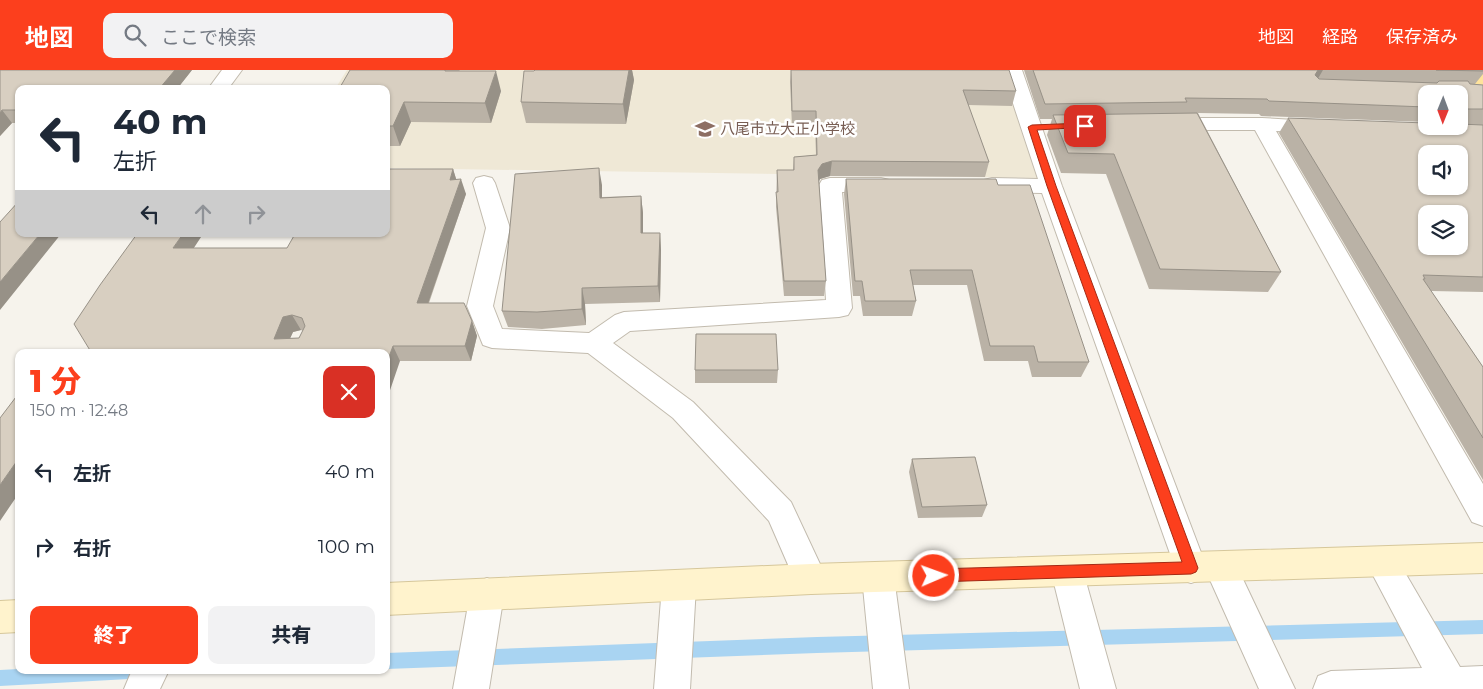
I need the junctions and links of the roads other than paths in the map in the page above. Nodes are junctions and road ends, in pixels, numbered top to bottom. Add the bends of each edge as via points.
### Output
1 (232, 70) edge
2 (1012, 70) edge
3 (1460, 70) edge
4 (1483, 82) edge
5 (221, 85) edge
6 (1148, 124) edge
7 (1262, 124) junction
8 (1339, 127) edge
9 (484, 183) dead end
10 (898, 185) edge
11 (974, 185) edge
12 (1051, 186) junction
13 (594, 343) junction
14 (1483, 512) edge
15 (1483, 558) edge
16 (1382, 562) junction
17 (1205, 567) junction
18 (1067, 571) junction
19 (878, 577) junction
20 (811, 579) junction
21 (678, 586) junction
22 (487, 594) junction
23 (390, 599) edge
24 (15, 616) edge
25 (0, 617) edge
26 (149, 674) edge
27 (1467, 685) edge
28 (1392, 688) edge
29 (142, 689) edge
30 (471, 689) edge
31 (672, 689) edge
32 (891, 689) edge
33 (1098, 689) edge
34 (1277, 689) edge
35 (1331, 689) edge

1 - 5 street
2 - 12 street via 1042,127
3 - 4 main road
6 - 7 street
7 - 8 street
7 - 14 street
9 - 13 street via 498,228 480,306 492,338
10 - 13 street via 830,184 839,308 624,322
11 - 12 street
12 - 17 street
13 - 20 street via 683,410 780,512
15 - 16 street
16 - 17 street
16 - 27 street via 1407,607
17 - 18 street
17 - 34 street via 1240,611
18 - 19 street
18 - 33 street
19 - 20 street
19 - 32 street
20 - 21 street
21 - 22 street
21 - 31 street
22 - 23 street
22 - 30 street
24 - 25 street
26 - 29 street
27 - 28 street
28 - 35 street

